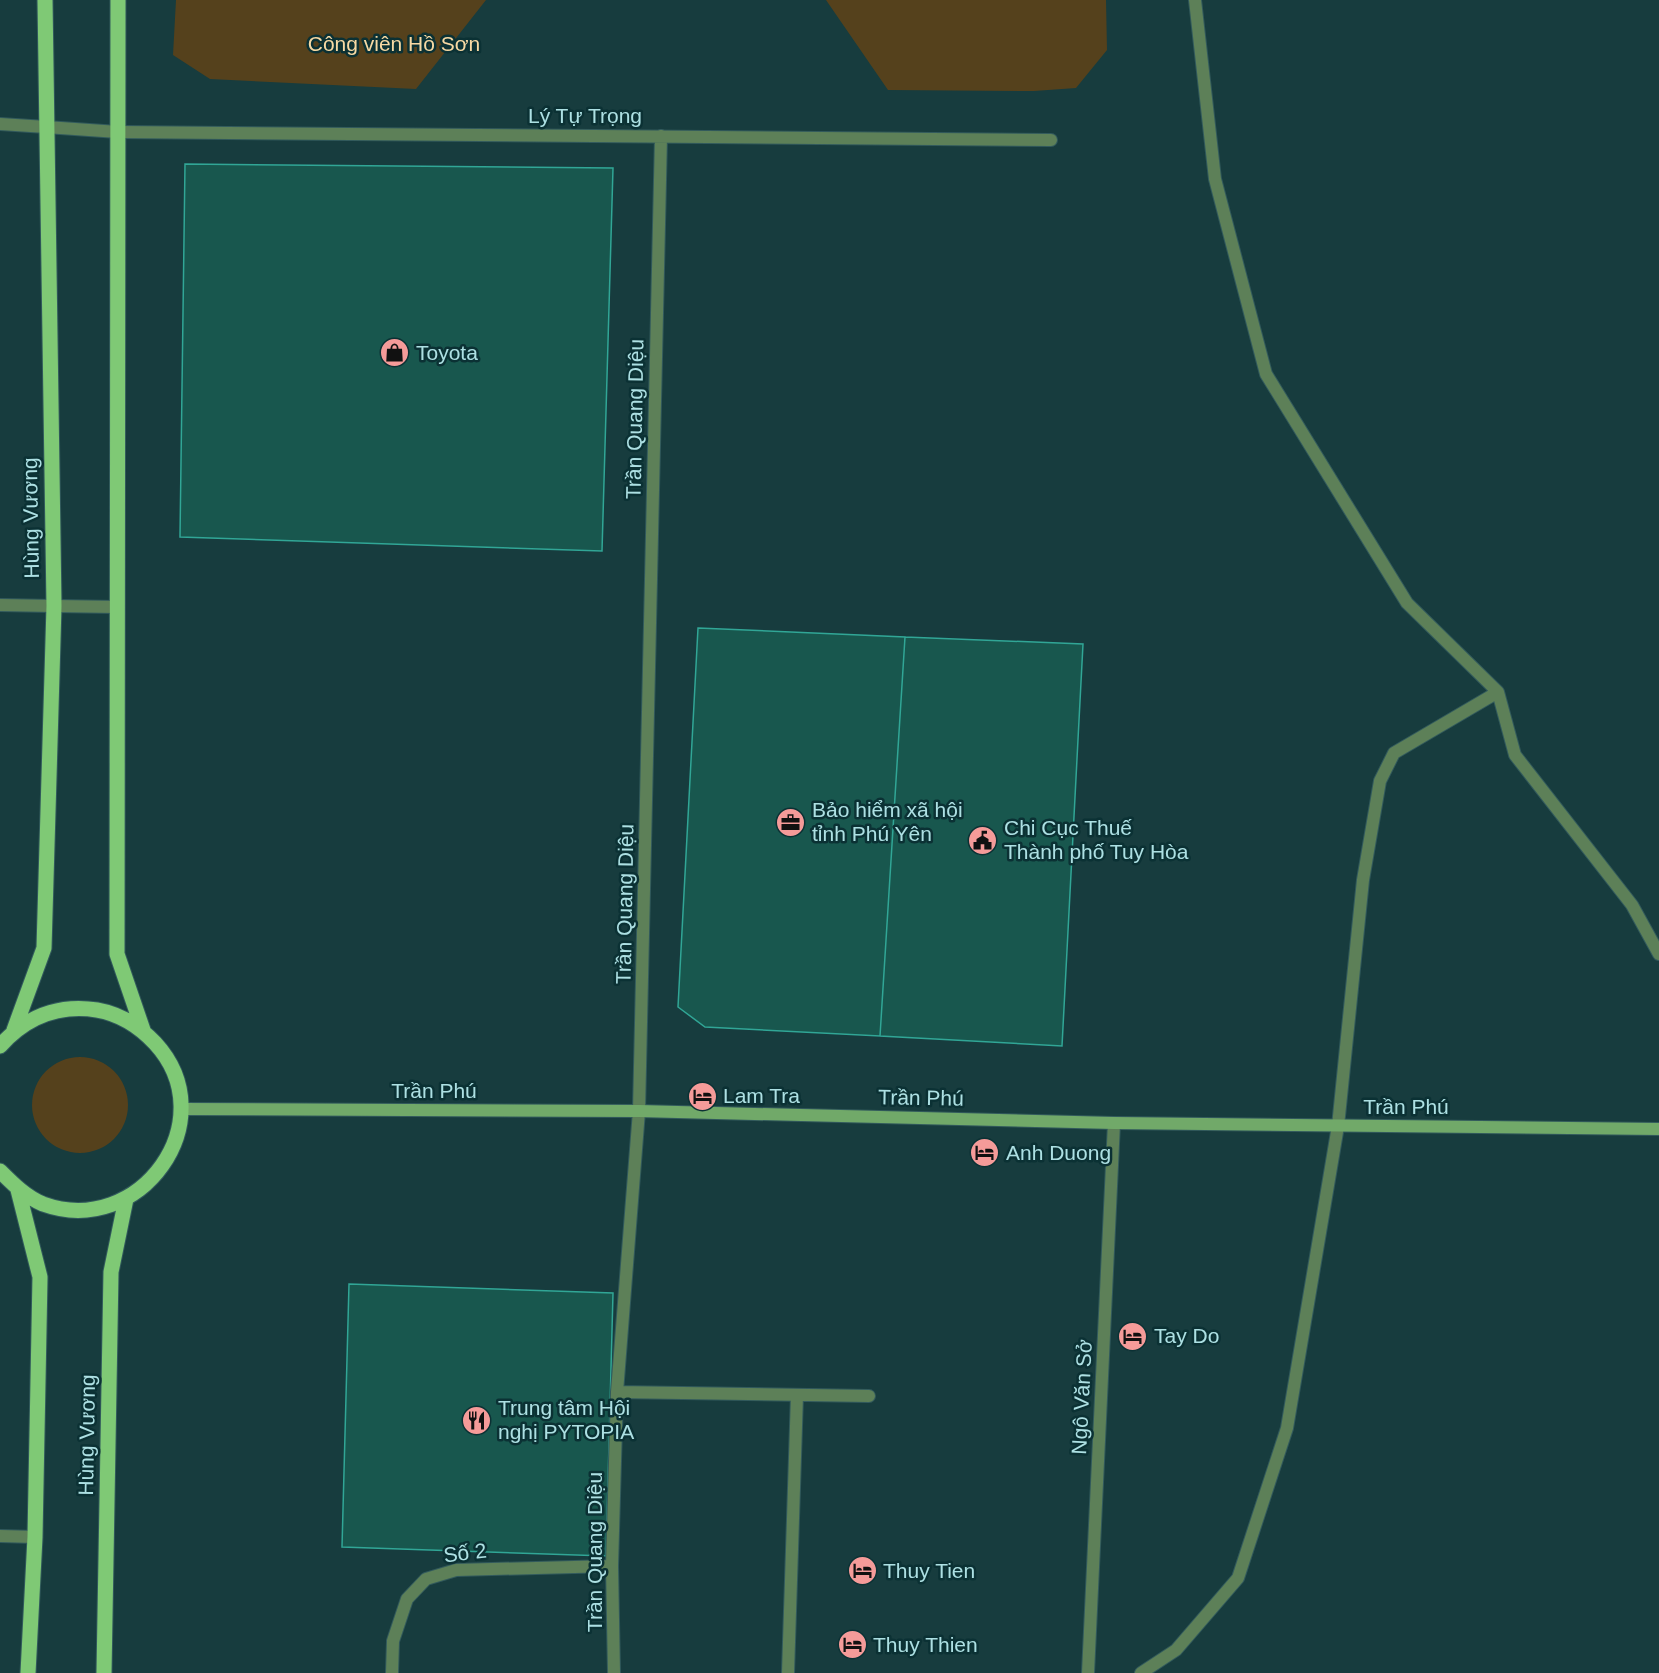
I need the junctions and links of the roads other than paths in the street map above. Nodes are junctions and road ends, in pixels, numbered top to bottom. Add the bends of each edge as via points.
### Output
1 (45, 0) edge
2 (118, 0) edge
3 (1194, 0) edge
4 (0, 124) edge
5 (46, 127) junction
6 (118, 132) junction
7 (661, 136) junction
8 (1051, 140) dead end
9 (0, 605) edge
10 (54, 606) junction
11 (118, 608) junction
12 (1498, 692) junction
13 (1659, 954) edge
14 (14, 1030) junction
15 (143, 1030) junction
16 (0, 1046) edge
17 (181, 1109) junction
18 (639, 1111) junction
19 (1114, 1123) junction
20 (1338, 1126) junction
21 (1659, 1129) edge
22 (0, 1171) edge
23 (18, 1190) junction
24 (126, 1199) junction
25 (617, 1392) junction
26 (797, 1395) junction
27 (869, 1396) dead end
28 (0, 1536) edge
29 (35, 1537) junction
30 (612, 1566) junction
31 (28, 1673) edge
32 (104, 1673) edge
33 (392, 1673) edge
34 (614, 1673) edge
35 (788, 1673) edge
36 (1088, 1673) edge
37 (1141, 1673) edge

1 - 5 main road, Hùng Vương
2 - 6 main road
3 - 12 street via 1215,179 1266,374 1407,603
4 - 5 street
5 - 6 street, Lý Tự Trọng
5 - 10 main road, Hùng Vương
6 - 7 street, Lý Tự Trọng
6 - 11 main road
7 - 8 street, Lý Tự Trọng
7 - 18 street, Trần Quang Diệu
9 - 10 street
10 - 11 street
10 - 14 main road, Hùng Vương via 44,948
11 - 15 main road via 117,954
12 - 13 street via 1515,755 1632,905
12 - 20 street via 1394,753 1380,781 1363,880
14 - 15 main road via 45,1013 79,1007 113,1013
14 - 16 main road
15 - 17 main road via 163,1052 176,1079
17 - 18 main road, Trần Phú
17 - 24 main road via 177,1137 166,1162 148,1184
18 - 19 main road, Trần Phú
18 - 25 street, Trần Quang Diệu
19 - 20 main road, Trần Phú
19 - 36 street, Ngô Văn Sở
20 - 21 main road, Trần Phú
20 - 37 street via 1287,1428 1238,1578 1176,1650
22 - 23 main road
23 - 24 main road via 43,1204 71,1210 99,1209
23 - 29 main road via 40,1277
24 - 32 main road, Hùng Vương via 111,1272
25 - 26 street
25 - 30 street, Trần Quang Diệu
26 - 27 street
26 - 35 street
28 - 29 street
29 - 31 main road
30 - 33 street, Số 2 via 456,1570 426,1579 407,1599 393,1641
30 - 34 street, Trần Quang Diệu

